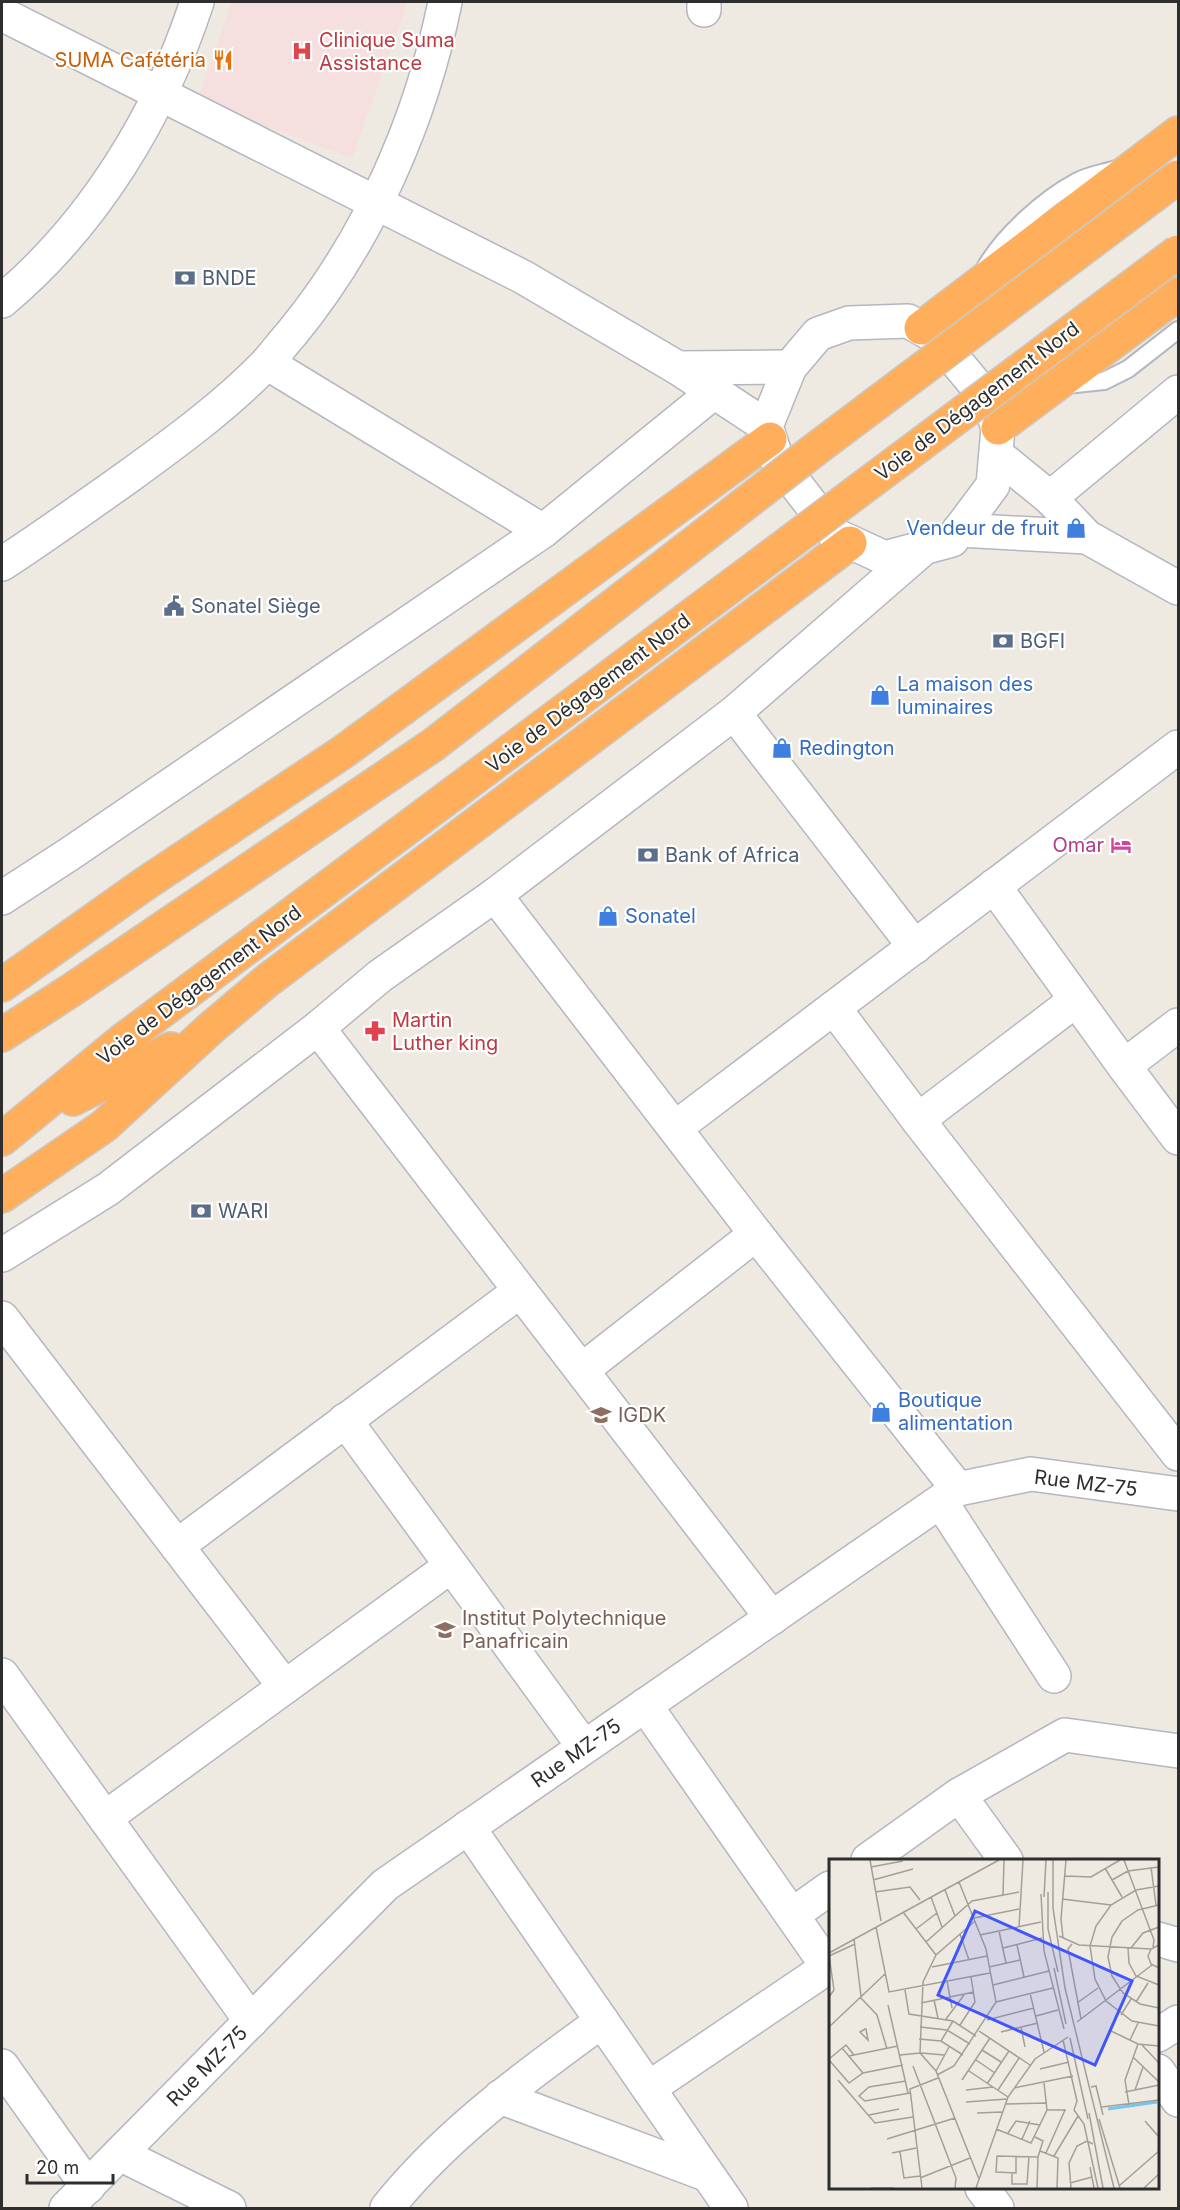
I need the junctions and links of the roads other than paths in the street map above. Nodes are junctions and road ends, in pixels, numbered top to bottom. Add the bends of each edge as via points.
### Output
1 (197, 2) edge
2 (445, 2) edge
3 (2, 14) edge
4 (161, 94) junction
5 (1179, 133) edge
6 (1179, 177) edge
7 (376, 202) junction
8 (1179, 252) edge
9 (1179, 294) edge
10 (2, 301) edge
11 (921, 328) junction
12 (1179, 330) edge
13 (267, 363) junction
14 (790, 367) junction
15 (678, 368) junction
16 (1053, 387) junction
17 (714, 392) junction
18 (1179, 392) edge
19 (768, 432) junction
20 (997, 441) junction
21 (1050, 498) junction
22 (959, 530) junction
23 (543, 531) junction
24 (1087, 537) junction
25 (850, 543) junction
26 (925, 547) junction
27 (2, 564) edge
28 (1179, 588) edge
29 (734, 713) junction
30 (1179, 747) edge
31 (234, 824) junction
32 (994, 885) junction
33 (495, 895) junction
34 (2, 898) edge
35 (915, 947) junction
36 (2, 985) edge
37 (73, 989) junction
38 (1076, 1000) junction
39 (834, 1008) junction
40 (1179, 1025) edge
41 (211, 1028) junction
42 (318, 1028) junction
43 (2, 1035) edge
44 (1124, 1066) junction
45 (918, 1120) junction
46 (675, 1128) junction
47 (10, 1133) edge
48 (1179, 1138) edge
49 (2, 1196) edge
50 (756, 1234) junction
51 (2, 1255) edge
52 (520, 1291) junction
53 (2, 1318) edge
54 (582, 1370) junction
55 (345, 1420) junction
56 (1179, 1454) edge
57 (1179, 1494) edge
58 (950, 1496) junction
59 (177, 1546) junction
60 (452, 1566) junction
61 (772, 1618) junction
62 (2, 1675) edge
63 (1054, 1676) dead end
64 (285, 1687) junction
65 (645, 1705) junction
66 (584, 1747) junction
67 (1179, 1751) edge
68 (959, 1795) junction
69 (105, 1818) junction
70 (468, 1827) junction
71 (869, 1859) edge
72 (1005, 1859) edge
73 (829, 1889) edge
74 (792, 1915) junction
75 (1159, 1938) edge
76 (1179, 1945) edge
77 (829, 1968) edge
78 (251, 2021) junction
79 (602, 2021) junction
80 (1179, 2022) edge
81 (1159, 2034) edge
82 (2, 2066) edge
83 (1159, 2072) edge
84 (649, 2088) junction
85 (500, 2097) junction
86 (1179, 2100) edge
87 (120, 2154) junction
88 (708, 2175) junction
89 (983, 2189) edge
90 (77, 2198) edge
91 (229, 2208) edge
92 (387, 2208) edge
93 (731, 2208) edge
94 (997, 2208) edge

1 - 4 street
2 - 7 street via 425,80
3 - 4 street
4 - 7 street
4 - 10 street via 129,151 92,204 51,254
5 - 11 highway
6 - 37 highway, bridge via 827,441 433,745
7 - 13 street via 344,262
7 - 15 street via 523,277
8 - 47 highway, Voie de Dégagement Nord, bridge via 123,1040
9 - 16 highway
11 - 14 street via 908,321 849,323 818,334
11 - 20 street via 935,336 989,401
12 - 16 lane via 1128,369 1104,381
13 - 23 street
13 - 27 street via 170,446
14 - 15 street
14 - 19 street
15 - 17 street
16 - 20 highway
17 - 19 street
17 - 23 street
18 - 21 street
19 - 25 street via 777,460 835,536
19 - 31 highway via 352,746
20 - 21 street
20 - 22 street via 993,485
21 - 24 street
22 - 24 street
22 - 26 street via 952,540
23 - 34 street
24 - 28 street
25 - 26 street via 885,558
25 - 41 highway via 268,980
26 - 29 street
29 - 33 street
29 - 35 street
30 - 32 street
31 - 36 highway
31 - 37 highway
32 - 35 street
32 - 38 street
33 - 42 street via 380,976
33 - 46 street
35 - 39 street
37 - 43 highway
38 - 44 street
38 - 45 street
39 - 45 street
39 - 46 street
40 - 44 street
41 - 47 highway
41 - 49 highway via 104,1126
42 - 51 street via 108,1189
42 - 52 street
44 - 48 street
45 - 56 street
46 - 50 street
50 - 54 street
50 - 58 street
52 - 54 street
52 - 55 street
53 - 59 street
54 - 61 street
55 - 59 street
55 - 60 street
57 - 58 street, Rue MZ-75 via 1031,1474
58 - 61 street, Rue MZ-75
58 - 63 street
59 - 64 street
60 - 64 street
60 - 66 street
61 - 65 street, Rue MZ-75
62 - 69 street
64 - 69 street
65 - 66 street, Rue MZ-75
65 - 74 street
66 - 70 street, Rue MZ-75
67 - 68 street via 1065,1735
68 - 71 street
68 - 72 street
69 - 78 street
70 - 78 street, Rue MZ-75 via 385,1885
70 - 79 street
73 - 74 street
74 - 77 street
75 - 76 street
77 - 84 street
78 - 87 street, Rue MZ-75
79 - 84 street
79 - 85 street
80 - 81 street
82 - 90 street
83 - 86 street
84 - 88 street
85 - 88 street
85 - 92 street via 410,2180
87 - 90 street, Rue MZ-75
87 - 91 street
88 - 93 street
89 - 94 street

